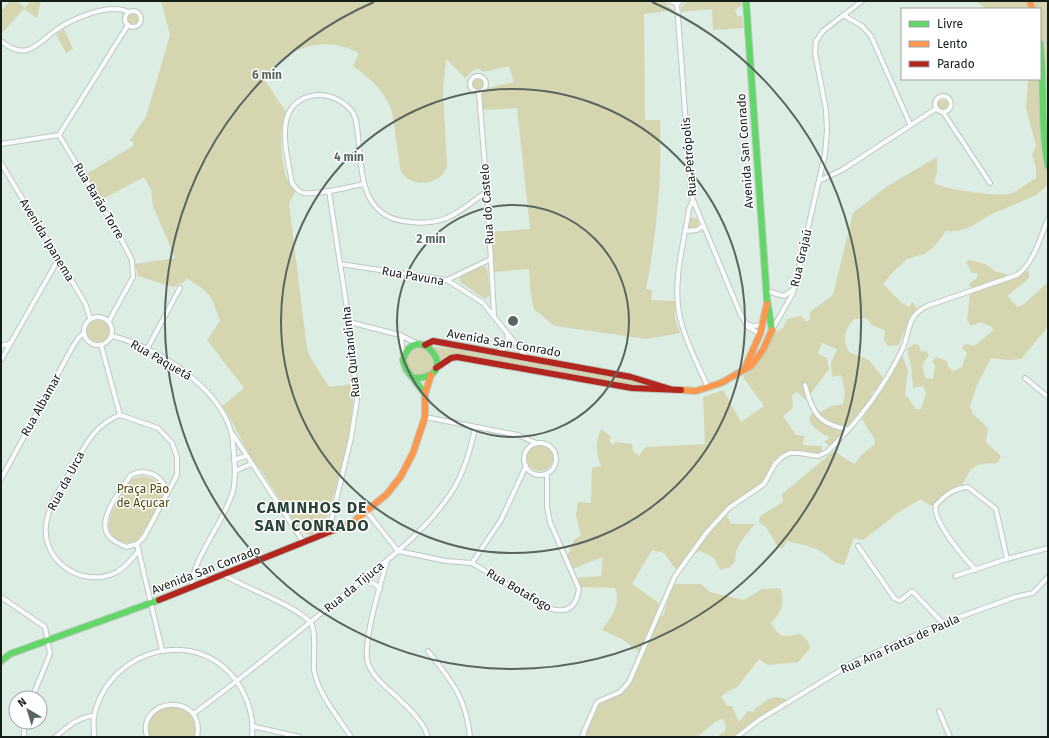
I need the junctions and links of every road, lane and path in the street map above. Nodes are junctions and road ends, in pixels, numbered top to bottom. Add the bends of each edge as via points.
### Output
1 (670, 1) edge
2 (682, 1) edge
3 (746, 1) edge
4 (862, 1) edge
5 (677, 4) junction
6 (128, 12) junction
7 (843, 15) junction
8 (128, 25) junction
9 (1, 42) edge
10 (1041, 53) edge
11 (478, 93) junction
12 (937, 108) junction
13 (943, 112) junction
14 (910, 124) junction
15 (59, 135) junction
16 (1, 144) edge
17 (1, 163) edge
18 (1048, 166) edge
19 (3, 169) edge
20 (819, 181) junction
21 (990, 182) dead end
22 (364, 184) junction
23 (330, 191) junction
24 (487, 191) junction
25 (693, 200) junction
26 (1048, 219) edge
27 (703, 226) junction
28 (686, 231) junction
29 (59, 258) junction
30 (491, 258) junction
31 (340, 264) junction
32 (447, 280) junction
33 (180, 288) dead end
34 (794, 289) junction
35 (767, 291) junction
36 (784, 296) junction
37 (767, 300) junction
38 (788, 304) junction
39 (494, 315) junction
40 (90, 318) junction
41 (109, 321) junction
42 (349, 322) junction
43 (745, 324) junction
44 (762, 325) junction
45 (772, 330) junction
46 (507, 332) junction
47 (84, 333) junction
48 (760, 334) junction
49 (400, 335) junction
50 (112, 336) junction
51 (769, 338) junction
52 (10, 343) junction
53 (101, 345) junction
54 (422, 345) junction
55 (1, 346) edge
56 (147, 350) junction
57 (494, 352) junction
58 (527, 358) junction
59 (404, 359) junction
60 (1, 360) edge
61 (436, 368) junction
62 (745, 368) junction
63 (431, 375) junction
64 (414, 378) junction
65 (1025, 378) dead end
66 (805, 385) dead end
67 (708, 388) junction
68 (674, 390) junction
69 (425, 394) junction
70 (1048, 397) edge
71 (120, 415) junction
72 (425, 417) junction
73 (475, 428) junction
74 (847, 429) junction
75 (231, 431) junction
76 (536, 444) junction
77 (246, 456) junction
78 (234, 460) junction
79 (251, 464) junction
80 (526, 466) junction
81 (235, 471) junction
82 (547, 474) junction
83 (1, 479) edge
84 (167, 494) junction
85 (367, 512) junction
86 (328, 534) junction
87 (137, 544) junction
88 (304, 544) junction
89 (858, 546) dead end
90 (1048, 548) edge
91 (139, 550) junction
92 (398, 551) junction
93 (1007, 559) junction
94 (387, 561) junction
95 (472, 563) junction
96 (196, 567) junction
97 (976, 570) junction
98 (224, 575) junction
99 (955, 576) dead end
100 (1048, 577) edge
101 (210, 580) junction
102 (362, 580) junction
103 (191, 588) junction
104 (380, 588) junction
105 (1, 596) edge
106 (152, 603) junction
107 (310, 622) junction
108 (942, 623) junction
109 (48, 641) junction
110 (162, 650) junction
111 (428, 651) dead end
112 (1, 654) edge
113 (10, 654) junction
114 (1, 661) edge
115 (237, 682) junction
116 (35, 690) edge
117 (939, 711) dead end
118 (193, 714) junction
119 (94, 716) junction
120 (252, 726) junction
121 (55, 737) edge
122 (94, 737) edge
123 (147, 737) edge
124 (197, 737) edge
125 (252, 737) edge
126 (300, 737) edge
127 (350, 737) edge
128 (428, 737) edge
129 (470, 737) edge
130 (584, 737) edge
131 (737, 737) edge
132 (950, 737) edge

1 - 5 street
2 - 5 street
3 - 35 street, Avenida San Conrado
4 - 7 street, Rua Grajaú
5 - 25 street, Rua Petrópolis
6 - 8 street via 125,20
6 - 8 street via 134,10 142,17 136,26
6 - 9 street via 115,8 89,14 56,30 33,48 16,50
7 - 14 street via 862,26 872,36
7 - 20 street, Rua Grajaú via 824,30 815,46 828,130
8 - 15 street
10 - 18 street via 1043,138
11 - 11 street via 484,90 486,84 481,77 475,76 470,80 470,86
11 - 24 street, Rua do Castelo
12 - 13 street
12 - 13 street via 938,99 946,97 951,105
12 - 14 street
13 - 21 street
14 - 20 street via 842,170
15 - 16 street
15 - 41 street, Rua Barão Torre via 120,235 132,260 133,277 129,288
17 - 19 street, Avenida Ipanema
19 - 29 street, Avenida Ipanema
20 - 34 street, Rua Grajaú
22 - 23 street
22 - 23 street via 357,124 353,112 343,102 326,95 307,97 288,112 284,125 292,183 296,190 304,193
22 - 24 street via 380,213 390,219 405,222 431,223 447,219
23 - 31 street, Rua Quitandinha
24 - 30 street, Rua do Castelo
25 - 27 street, Rua Petrópolis
25 - 28 street via 688,209
26 - 74 street via 1034,254 1020,273 927,306 916,313 902,349 882,386
27 - 28 street via 697,230
27 - 43 street, Rua Petrópolis
28 - 67 street via 678,284 679,312
29 - 40 street, Avenida Ipanema via 85,303
29 - 52 street
30 - 32 street
30 - 39 street, Rua do Castelo
31 - 32 street, Rua Pavuna
31 - 42 street, Rua Quitandinha
32 - 39 street, Rua Pavuna via 483,303
33 - 56 street
34 - 36 street
34 - 38 street, Rua Grajaú
35 - 36 street
35 - 37 street, Avenida San Conrado
36 - 38 street
37 - 44 street, Avenida San Conrado
37 - 45 street, Avenida San Conrado
38 - 45 street, Rua Grajaú
39 - 46 street, Rua Pavuna
40 - 41 street via 102,316
40 - 47 street via 85,325
41 - 50 street via 113,328
42 - 49 street
42 - 86 street, Rua Quitandinha via 357,400 351,438
43 - 44 street
43 - 48 street
44 - 45 street
44 - 48 street, Avenida San Conrado
45 - 51 street, Avenida San Conrado
46 - 57 street via 507,347
46 - 58 street, Rua Pavuna
47 - 53 street via 92,344
47 - 83 street, Rua Albamar via 73,346
48 - 51 street
48 - 62 street
49 - 54 street
49 - 59 street
50 - 53 street
50 - 56 street, Rua Paquetá
51 - 62 street, Avenida San Conrado via 757,360
52 - 55 street
52 - 60 street
53 - 71 street
54 - 57 street, Avenida San Conrado via 433,341
54 - 59 street via 409,349
54 - 61 street via 434,352
56 - 75 street, Rua Paquetá via 176,366 200,384 222,412
57 - 58 street, Avenida San Conrado
58 - 68 street, Avenida San Conrado via 631,377
59 - 64 street via 405,370
61 - 63 street
61 - 68 street, Avenida San Conrado via 457,357 632,388
62 - 67 street, Avenida San Conrado
63 - 64 street via 420,379
63 - 69 street, Avenida San Conrado
64 - 69 street
65 - 70 street
66 - 74 street via 812,409 821,420 835,427
67 - 68 street, Avenida San Conrado
69 - 72 street, Avenida San Conrado
71 - 84 street via 158,428 172,443 178,467
71 - 91 street, Rua da Urca via 102,424 90,437 52,504 47,516 46,537 53,556 62,567 92,578 114,573 128,564
72 - 73 street
72 - 85 street, Avenida San Conrado via 413,453 401,476 387,494
73 - 76 street via 518,435
73 - 92 street, Rua da Tijuca via 467,460 450,493 425,524
74 - 130 street via 822,455 790,453 782,456 764,484 729,508 707,532 675,576 629,682 620,692 597,702
75 - 77 street, Rua Paquetá
75 - 78 street, Rua Paquetá
76 - 80 street via 527,450
76 - 82 street via 546,444 554,451 555,466
77 - 78 street
77 - 79 street, Rua Paquetá
78 - 81 street, Rua Paquetá
79 - 81 street
79 - 88 street, Rua Paquetá
80 - 82 street via 530,472 537,475
80 - 95 street via 501,520
81 - 96 street, Rua Paquetá via 229,502
82 - 95 street, Rua Botafogo via 547,507 550,522 579,589 578,598 572,606 566,610 556,611 543,606
84 - 87 street via 144,537
84 - 87 street via 159,478 145,472 131,475 119,494 105,519 105,528 108,536 126,547
85 - 86 street, Avenida San Conrado via 352,524
85 - 92 street
86 - 88 street, Avenida San Conrado
87 - 91 street
88 - 98 street, Avenida San Conrado
89 - 108 street via 894,598 900,601 912,591
90 - 93 street
91 - 106 street
92 - 94 street, Rua da Tijuca
92 - 95 street, Rua Botafogo via 446,561
93 - 97 street
93 - 97 street via 996,509 968,487 959,487 936,505 935,514 964,557
94 - 102 street, Rua da Tijuca
94 - 104 street
96 - 101 street via 204,578
96 - 103 street, Rua Paquetá
97 - 99 street
98 - 101 street, Avenida San Conrado
98 - 107 street via 287,606
100 - 108 street, Rua Ana Fratta de Paula via 1033,593
101 - 103 street, Avenida San Conrado
102 - 104 street
102 - 107 street, Rua da Tijuca
103 - 106 street, Avenida San Conrado
104 - 128 street via 366,653 368,665 376,677 418,719
105 - 109 street via 45,627
106 - 109 street, Avenida San Conrado
106 - 110 street
107 - 115 street, Rua da Tijuca
107 - 127 street via 314,632 314,672 319,686
108 - 131 street, Rua Ana Fratta de Paula via 854,662 759,720
109 - 113 street, Avenida San Conrado
109 - 116 street via 50,654
110 - 115 street via 181,650 210,658 224,667
110 - 119 street via 146,654 129,663 115,675 101,695
111 - 129 street via 457,690 468,719
112 - 113 street, Avenida San Conrado
113 - 114 street, Avenida San Conrado
115 - 118 street, Rua da Tijuca
115 - 120 street via 248,701
117 - 132 street
118 - 123 street via 180,704 163,705 150,716 146,724
118 - 124 street via 197,722
119 - 121 street via 86,716 74,722
119 - 122 street
120 - 125 street
120 - 126 street

